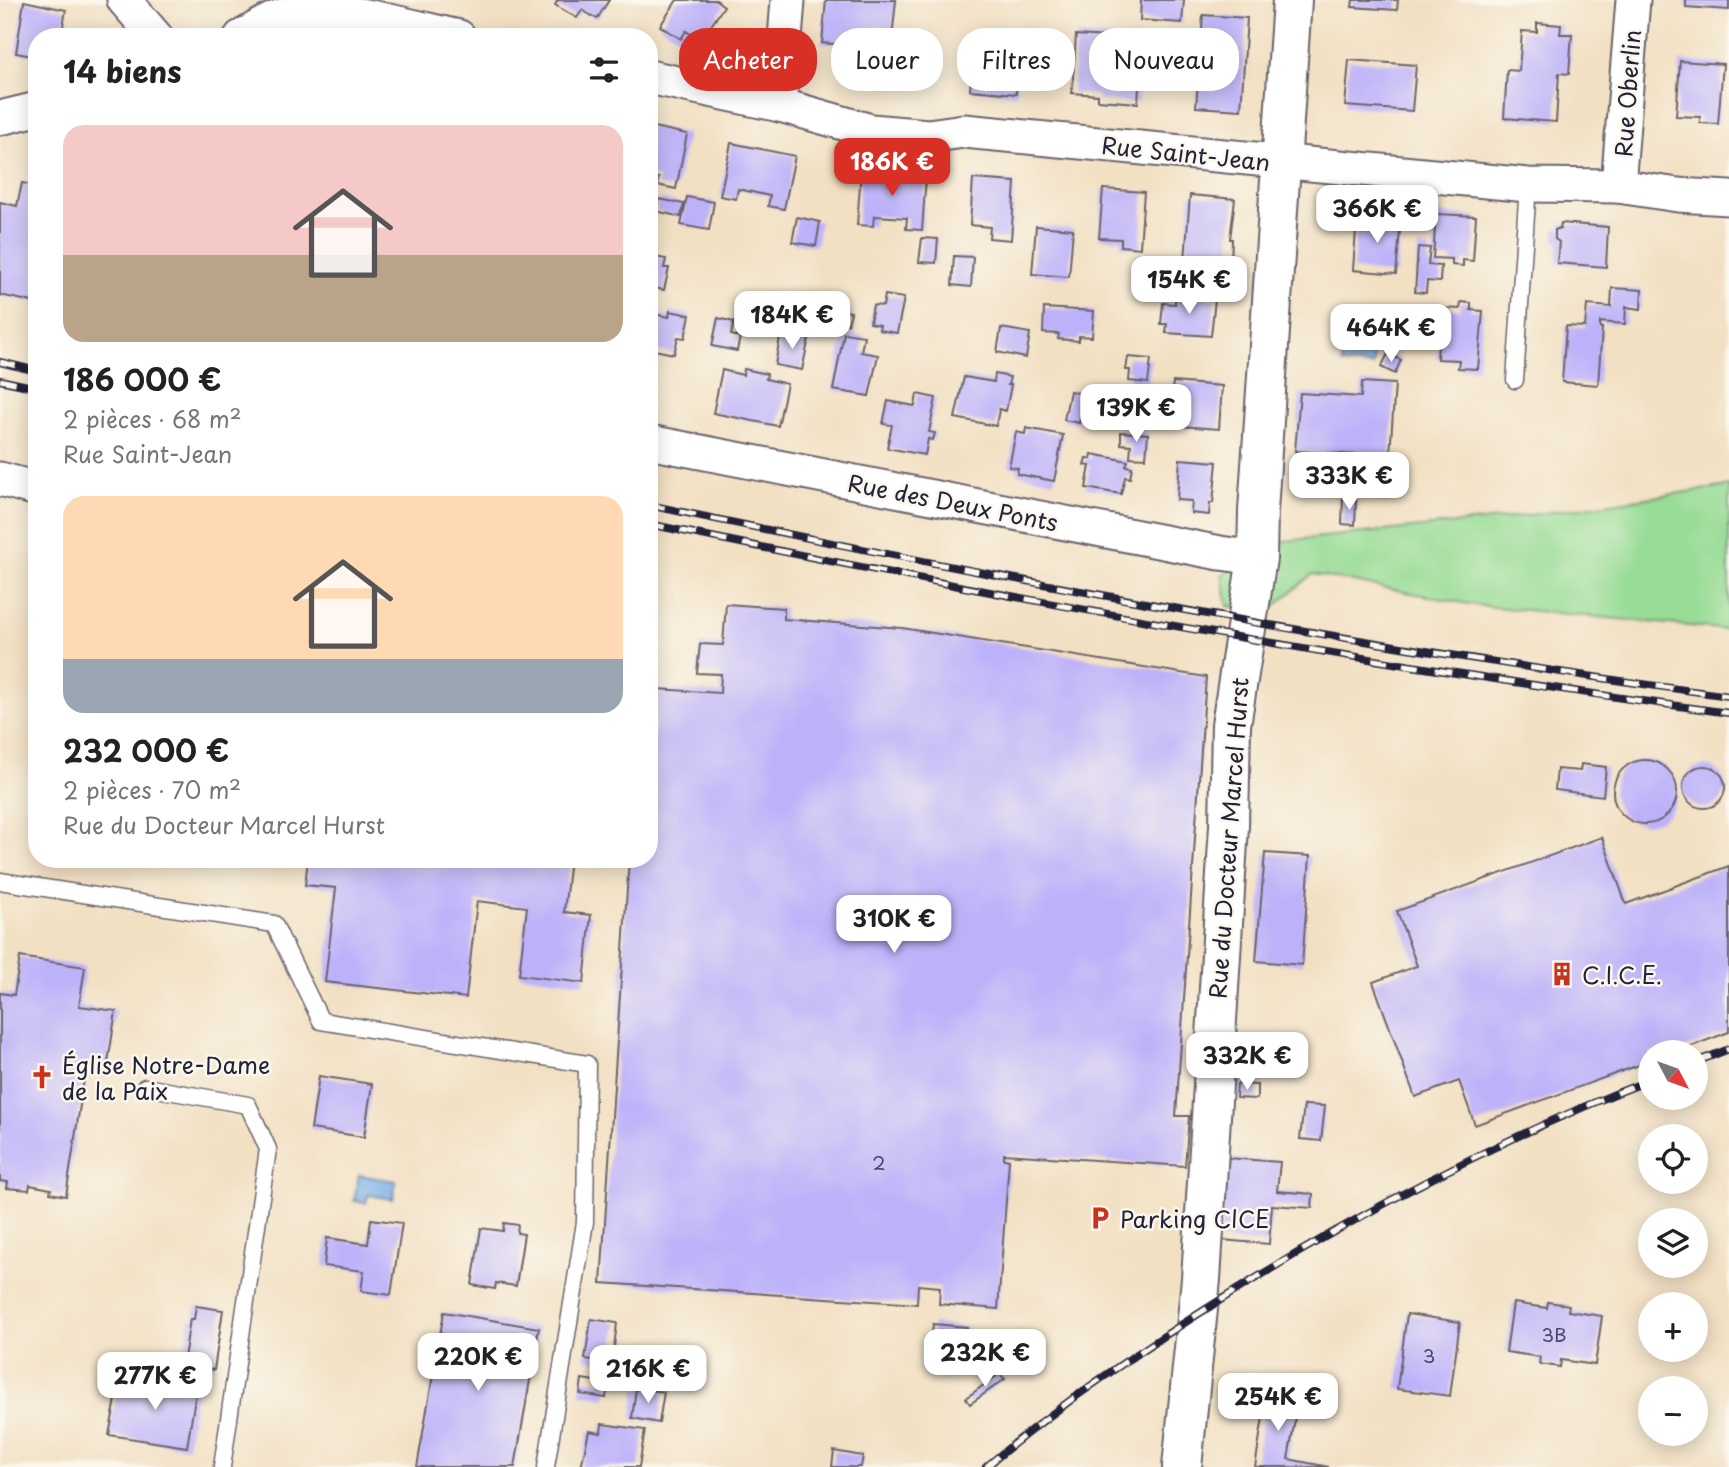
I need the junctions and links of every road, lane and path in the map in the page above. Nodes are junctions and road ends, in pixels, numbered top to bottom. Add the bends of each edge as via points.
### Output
1 (124, 0) edge
2 (788, 0) edge
3 (1292, 0) edge
4 (1633, 0) edge
5 (148, 28) edge
6 (260, 28) edge
7 (417, 28) edge
8 (658, 79) edge
9 (780, 104) junction
10 (28, 111) edge
11 (0, 118) edge
12 (1281, 162) junction
13 (1528, 185) junction
14 (1618, 186) junction
15 (1729, 198) edge
16 (1515, 380) dead end
17 (658, 444) edge
18 (0, 479) edge
19 (28, 487) edge
20 (1257, 558) junction
21 (0, 881) edge
22 (145, 1087) dead end
23 (222, 1467) edge
24 (546, 1467) edge
25 (1182, 1467) edge

1 - 5 street
2 - 9 street
3 - 12 street, Rue du Docteur Marcel Hurst
4 - 14 street, Rue Oberlin
6 - 7 street via 287,14 315,10
8 - 9 street, Rue Saint-Jean
9 - 12 street, Rue Saint-Jean via 870,131 928,136 964,131
10 - 11 street
12 - 13 street, Rue Saint-Jean
12 - 20 street, Rue du Docteur Marcel Hurst
13 - 14 street, Rue Saint-Jean
13 - 16 lane
14 - 15 street, Rue Saint-Jean
17 - 20 street, Rue des Deux Ponts
18 - 19 street
20 - 25 street, Rue du Docteur Marcel Hurst via 1231,725 1201,1279
21 - 24 lane via 274,924 321,1021 587,1064 584,1222
22 - 23 lane via 248,1105 268,1149

